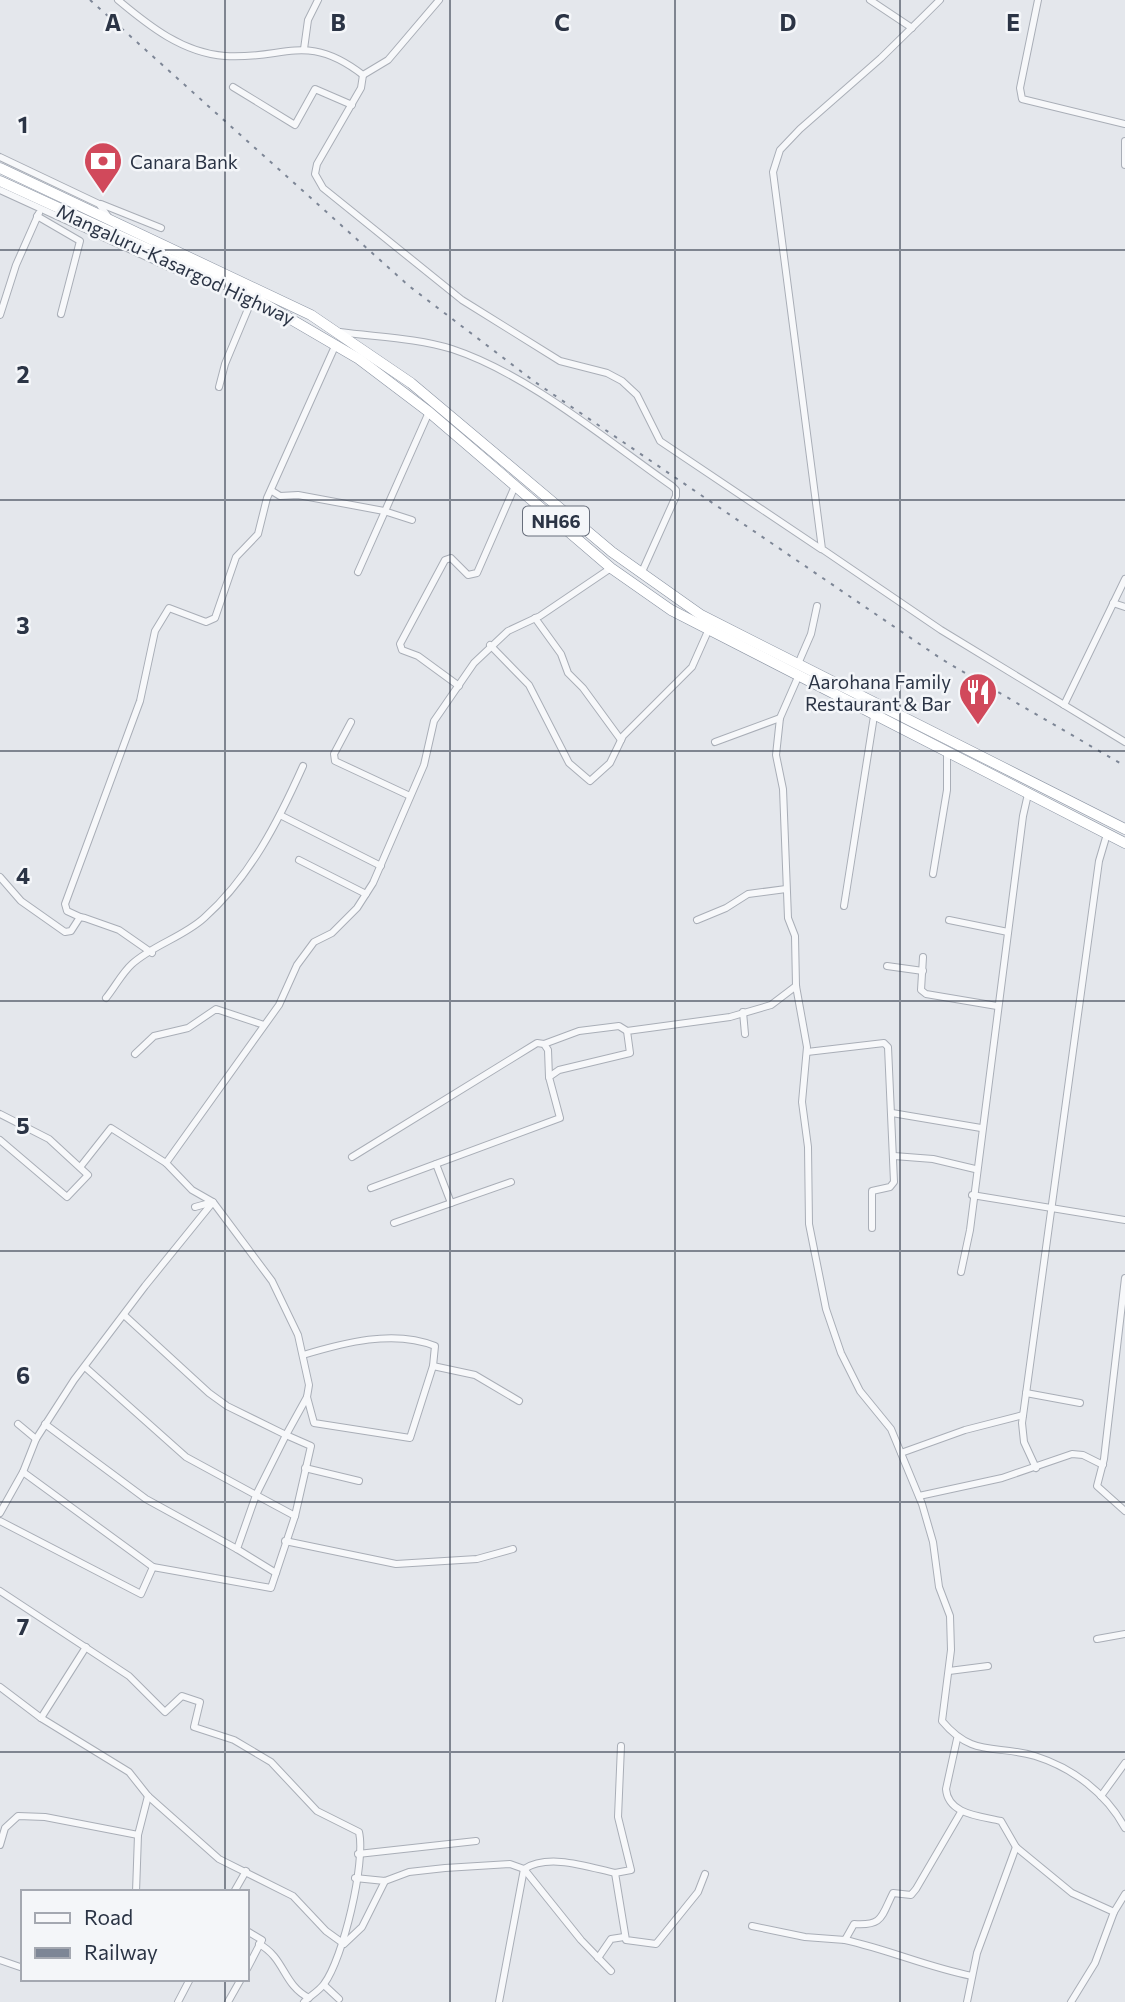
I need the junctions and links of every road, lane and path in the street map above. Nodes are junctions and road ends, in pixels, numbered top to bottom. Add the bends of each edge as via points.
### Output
1 (118, 0) edge
2 (318, 0) edge
3 (439, 0) edge
4 (870, 0) edge
5 (940, 0) edge
6 (1038, 0) edge
7 (912, 28) junction
8 (304, 48) junction
9 (363, 75) junction
10 (233, 87) dead end
11 (352, 105) junction
12 (1125, 124) edge
13 (1125, 141) edge
14 (0, 157) edge
15 (1125, 165) edge
16 (0, 168) edge
17 (0, 181) edge
18 (0, 190) edge
19 (99, 204) junction
20 (42, 208) junction
21 (37, 216) junction
22 (108, 218) junction
23 (160, 228) dead end
24 (208, 277) junction
25 (253, 297) junction
26 (61, 314) dead end
27 (0, 315) edge
28 (340, 332) junction
29 (336, 344) junction
30 (219, 387) dead end
31 (429, 412) junction
32 (515, 486) junction
33 (272, 491) junction
34 (384, 511) junction
35 (412, 520) dead end
36 (821, 549) junction
37 (611, 568) junction
38 (358, 572) dead end
39 (641, 574) junction
40 (1125, 579) edge
41 (1113, 603) junction
42 (817, 606) dead end
43 (1125, 607) edge
44 (536, 618) junction
45 (708, 631) junction
46 (490, 645) junction
47 (798, 664) junction
48 (798, 677) junction
49 (459, 686) junction
50 (1064, 705) junction
51 (874, 716) junction
52 (780, 718) junction
53 (351, 722) dead end
54 (621, 740) junction
55 (715, 742) dead end
56 (1125, 742) edge
57 (947, 753) junction
58 (303, 766) dead end
59 (1028, 794) junction
60 (410, 796) junction
61 (280, 816) junction
62 (1125, 828) edge
63 (1107, 834) junction
64 (1125, 843) edge
65 (299, 860) dead end
66 (381, 866) junction
67 (933, 874) dead end
68 (0, 877) edge
69 (786, 889) junction
70 (366, 894) junction
71 (844, 905) dead end
72 (80, 917) junction
73 (697, 920) dead end
74 (949, 920) dead end
75 (1008, 932) junction
76 (152, 953) junction
77 (923, 957) dead end
78 (887, 965) dead end
79 (923, 971) junction
80 (796, 986) junction
81 (106, 998) dead end
82 (997, 1006) junction
83 (743, 1012) junction
84 (264, 1025) junction
85 (627, 1031) junction
86 (745, 1034) dead end
87 (544, 1044) junction
88 (807, 1052) junction
89 (135, 1054) dead end
90 (549, 1077) junction
91 (892, 1113) junction
92 (0, 1114) edge
93 (981, 1128) junction
94 (0, 1140) edge
95 (894, 1156) junction
96 (352, 1157) dead end
97 (166, 1163) junction
98 (436, 1164) junction
99 (81, 1166) junction
100 (975, 1169) junction
101 (511, 1182) dead end
102 (371, 1188) dead end
103 (972, 1195) junction
104 (213, 1202) junction
105 (451, 1203) junction
106 (195, 1207) dead end
107 (1052, 1209) junction
108 (1125, 1220) edge
109 (394, 1223) dead end
110 (872, 1228) dead end
111 (961, 1272) dead end
112 (1125, 1278) edge
113 (124, 1315) junction
114 (303, 1355) junction
115 (433, 1366) junction
116 (85, 1367) junction
117 (1027, 1393) junction
118 (307, 1397) junction
119 (519, 1401) dead end
120 (1080, 1403) dead end
121 (1023, 1415) junction
122 (18, 1424) dead end
123 (46, 1424) junction
124 (286, 1435) junction
125 (36, 1439) junction
126 (901, 1453) junction
127 (1103, 1465) junction
128 (306, 1468) junction
129 (1036, 1468) junction
130 (23, 1472) junction
131 (359, 1481) dead end
132 (256, 1495) junction
133 (919, 1496) junction
134 (1, 1508) edge
135 (1125, 1511) edge
136 (295, 1516) junction
137 (0, 1521) edge
138 (285, 1541) junction
139 (237, 1549) junction
140 (513, 1549) dead end
141 (153, 1567) junction
142 (276, 1573) junction
143 (0, 1591) edge
144 (1125, 1634) edge
145 (1097, 1639) dead end
146 (86, 1647) junction
147 (988, 1666) dead end
148 (949, 1671) junction
149 (0, 1687) edge
150 (41, 1718) junction
151 (957, 1739) junction
152 (621, 1746) dead end
153 (1125, 1763) edge
154 (148, 1796) junction
155 (1101, 1796) junction
156 (961, 1812) junction
157 (3, 1827) edge
158 (1125, 1828) edge
159 (138, 1835) junction
160 (476, 1841) dead end
161 (0, 1845) edge
162 (1016, 1847) junction
163 (358, 1854) junction
164 (524, 1869) junction
165 (246, 1871) junction
166 (615, 1873) junction
167 (705, 1874) dead end
168 (355, 1878) junction
169 (385, 1881) junction
170 (136, 1890) edge
171 (235, 1890) edge
172 (1125, 1894) edge
173 (1114, 1912) junction
174 (752, 1926) dead end
175 (248, 1932) edge
176 (624, 1937) junction
177 (845, 1940) junction
178 (259, 1944) junction
179 (344, 1944) junction
180 (598, 1958) junction
181 (0, 1960) edge
182 (21, 1967) edge
183 (248, 1967) edge
184 (611, 1970) dead end
185 (972, 1976) junction
186 (189, 1981) edge
187 (240, 1981) edge
188 (324, 1984) junction
189 (307, 2000) edge
190 (341, 2001) edge
191 (178, 2002) edge
192 (228, 2002) edge
193 (499, 2002) edge
194 (967, 2002) edge
195 (1072, 2002) edge

1 - 8 street via 189,49 226,56
2 - 8 street via 308,20
3 - 9 street via 388,60
4 - 7 street
5 - 7 street
6 - 12 street via 1020,88 1022,99
7 - 36 street via 800,129 780,150 773,172
8 - 9 street via 345,61
9 - 11 street
10 - 11 street via 295,125 315,89
11 - 36 street via 317,164 315,174 323,188 462,300 560,361 607,373 622,382 637,395 660,441
13 - 15 street
14 - 19 street
16 - 22 highway, Mangaluru-Kasargod Highway / NH66
17 - 24 highway, Mangaluru-Kasargod Highway / NH66
18 - 20 street
19 - 22 street
19 - 23 street
20 - 21 street
20 - 24 street via 173,269
21 - 26 street via 80,241
21 - 27 street
22 - 28 highway, Mangaluru-Kasargod Highway / NH66 via 265,291
24 - 25 highway, Mangaluru-Kasargod Highway / NH66
25 - 29 highway, Mangaluru-Kasargod Highway / NH66
25 - 30 street
28 - 39 highway, Mangaluru-Kasargod Highway / NH66 via 411,383
28 - 39 street via 450,349 491,364 672,486 676,496
29 - 31 highway, Mangaluru-Kasargod Highway / NH66
29 - 33 street
31 - 32 highway, Mangaluru-Kasargod Highway / NH66
31 - 34 street
32 - 37 highway, Mangaluru-Kasargod Highway / NH66
32 - 49 street via 477,573 468,575 451,558 443,561 400,644 402,650
33 - 34 street via 280,496 298,495
33 - 72 street via 255,541 236,557 212,622 169,608 155,631 140,701 65,904 67,911
34 - 35 street
34 - 38 street
36 - 50 street
37 - 44 street
37 - 45 highway, Mangaluru-Kasargod Highway / NH66
39 - 47 highway, Mangaluru-Kasargod Highway / NH66 via 701,615
40 - 41 street
41 - 43 street
41 - 50 street
42 - 47 street
44 - 46 street
44 - 54 street via 561,654 563,667
45 - 48 highway, Mangaluru-Kasargod Highway / NH66
45 - 54 street via 692,667
46 - 49 street
46 - 54 street via 529,685 569,763 590,781 610,763
47 - 62 highway, Mangaluru-Kasargod Highway / NH66
48 - 51 highway, Mangaluru-Kasargod Highway / NH66
48 - 52 street
49 - 60 street via 434,721 424,765
50 - 56 street
51 - 57 highway, Mangaluru-Kasargod Highway / NH66
51 - 71 street
52 - 55 street
52 - 69 street via 776,755 784,812
53 - 60 street via 334,754 335,761
57 - 59 highway, Mangaluru-Kasargod Highway / NH66
57 - 67 street via 947,790
58 - 61 street
59 - 63 highway, Mangaluru-Kasargod Highway / NH66
59 - 75 street
60 - 66 street
61 - 66 street
61 - 76 street via 237,886 204,919
63 - 64 highway, Mangaluru-Kasargod Highway / NH66
63 - 107 street via 1100,849
65 - 70 street
66 - 70 street
68 - 72 street via 21,901 65,932 71,931
69 - 73 street via 748,894
69 - 80 street via 795,936
70 - 84 street via 296,965 279,1005
72 - 76 street via 119,930
74 - 75 street
75 - 82 street
76 - 81 street via 133,964
77 - 79 street
78 - 79 street
79 - 82 street via 921,990 926,994
80 - 83 street via 771,1005
80 - 88 street
82 - 93 street
83 - 85 street
83 - 86 street
84 - 89 street via 216,1009 188,1028 154,1036
84 - 97 street
85 - 87 street via 620,1026 579,1031
85 - 90 street via 630,1053 559,1070
87 - 90 street
87 - 96 street via 537,1043
88 - 91 street via 888,1045
88 - 126 street via 802,1102 809,1224 827,1309 860,1391 891,1429
90 - 98 street via 560,1118
91 - 93 street
91 - 95 street
92 - 99 street via 49,1139
93 - 100 street
94 - 99 street via 66,1196 88,1175
95 - 100 street
95 - 110 street via 892,1185 872,1191
97 - 99 street via 111,1128
97 - 104 street via 192,1190
98 - 102 street
98 - 105 street
100 - 103 street
101 - 105 street
103 - 107 street
103 - 111 street
104 - 106 street
104 - 113 street
104 - 114 street via 272,1281
105 - 109 street
107 - 108 street
107 - 117 street
112 - 127 street
113 - 116 street
113 - 124 street via 209,1393
114 - 115 street via 343,1343 401,1339 435,1346
114 - 118 street
115 - 118 street via 410,1438 314,1423
115 - 119 street via 475,1375
116 - 123 street
116 - 132 street via 186,1457
117 - 120 street
117 - 121 street
118 - 124 street
121 - 126 street
121 - 129 street via 1024,1442
122 - 125 street
123 - 125 street
123 - 139 street via 146,1499
124 - 128 street via 311,1446
124 - 132 street
125 - 130 street
126 - 133 street
127 - 129 street via 1072,1454
127 - 135 street via 1097,1488
128 - 131 street
128 - 136 street
129 - 133 street
130 - 134 street
130 - 141 street
132 - 136 street
132 - 139 street
133 - 148 street via 950,1616
136 - 138 street
137 - 141 street via 141,1594
138 - 140 street via 396,1564 477,1559
138 - 142 street
139 - 142 street
141 - 142 street via 271,1588
143 - 146 street
144 - 145 street
146 - 150 street
146 - 163 street via 129,1676 165,1712 182,1696 200,1702 194,1727 234,1740 271,1762 317,1811 359,1832
147 - 148 street
148 - 151 street via 942,1721
149 - 150 street
150 - 154 street via 129,1772
151 - 155 street via 977,1747 1034,1756 1085,1780
151 - 156 street via 946,1794
152 - 166 street via 618,1817 631,1870
153 - 155 street
154 - 159 street
154 - 165 street via 219,1859
155 - 158 street
156 - 162 street via 1001,1821
156 - 177 street via 911,1895 893,1893 879,1922 854,1924
157 - 159 street via 18,1816 45,1817
157 - 161 street
159 - 170 street
160 - 163 street
162 - 173 street via 1072,1893
162 - 185 street
163 - 168 street
164 - 166 street via 531,1864 567,1863
164 - 169 street via 510,1864 445,1868 409,1872
164 - 180 street
164 - 193 street
165 - 171 street
165 - 179 street via 293,1896
166 - 176 street
167 - 176 street via 698,1892 656,1944 635,1944
168 - 169 street
168 - 179 street
169 - 179 street via 362,1927
172 - 173 street
173 - 195 street via 1095,1963
174 - 177 street
175 - 178 street via 262,1940
176 - 180 street via 611,1939
177 - 185 street via 885,1948 927,1967
178 - 183 street
178 - 189 street via 272,1951 287,1979
179 - 188 street
180 - 184 street
181 - 182 street
185 - 194 street
186 - 191 street
187 - 192 street
188 - 189 street
188 - 190 street

